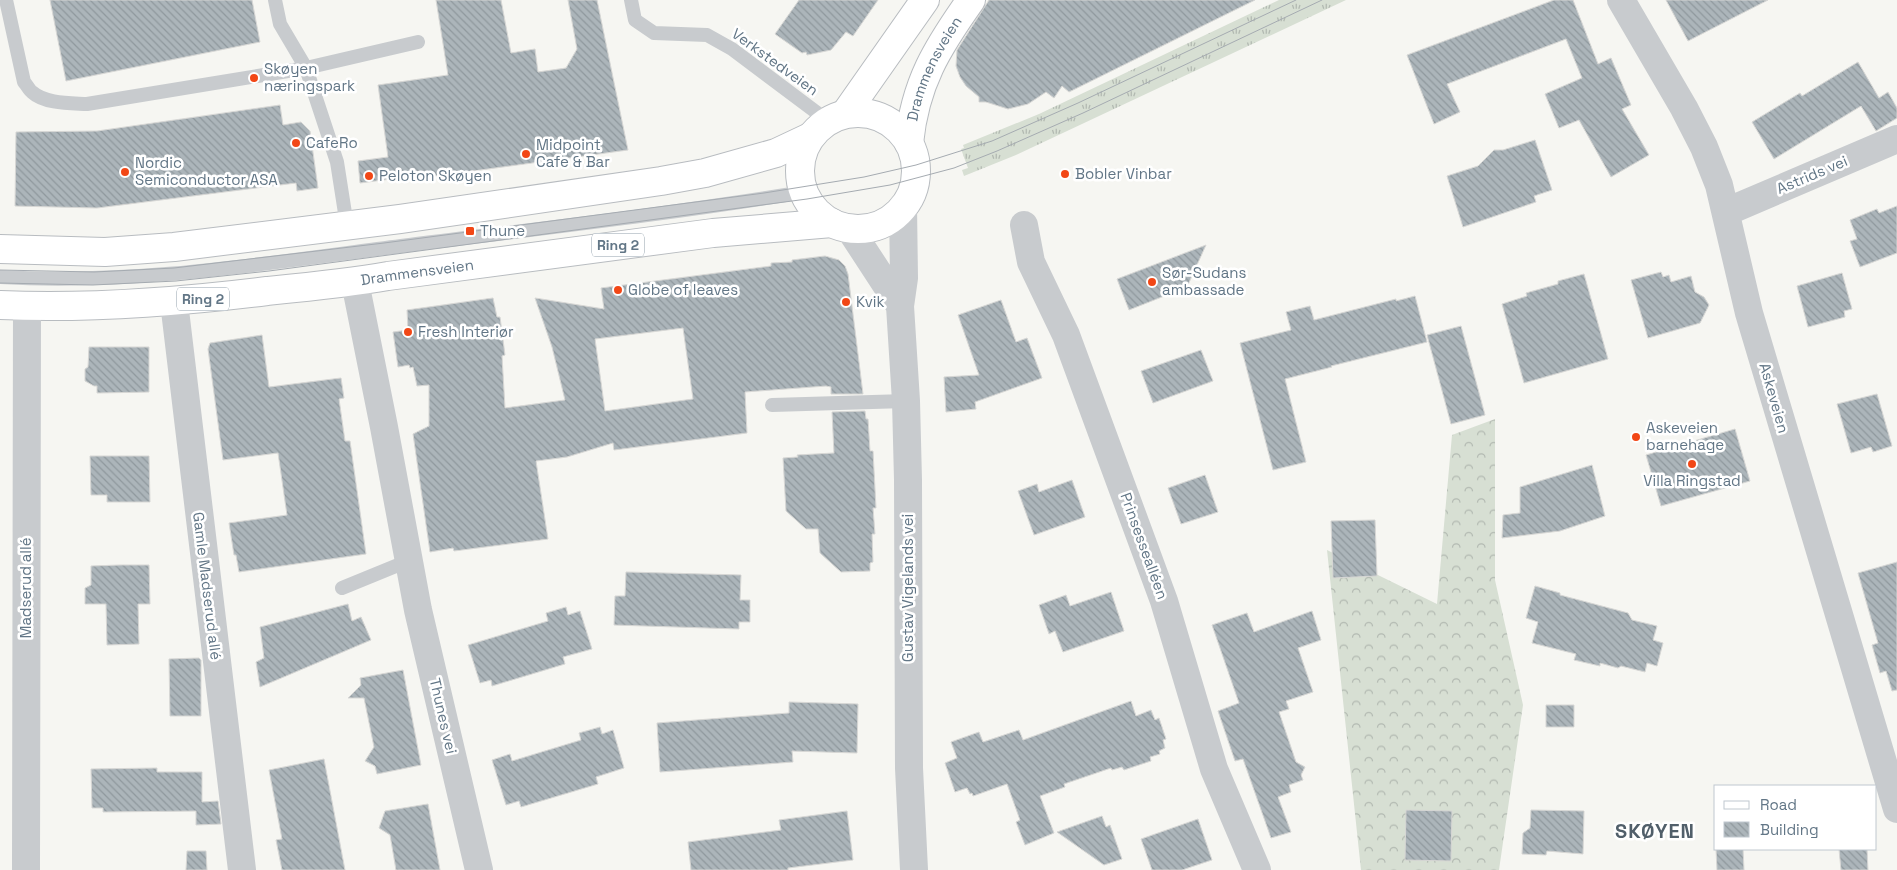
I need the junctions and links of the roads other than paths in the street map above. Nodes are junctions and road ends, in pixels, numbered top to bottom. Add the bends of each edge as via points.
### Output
1 (6, 0) edge
2 (275, 0) edge
3 (631, 0) edge
4 (925, 0) edge
5 (971, 0) edge
6 (1622, 0) edge
7 (418, 42) dead end
8 (306, 68) junction
9 (828, 124) junction
10 (1897, 139) edge
11 (909, 144) junction
12 (804, 192) junction
13 (903, 206) junction
14 (1726, 212) junction
15 (1024, 225) dead end
16 (347, 226) junction
17 (841, 226) junction
18 (0, 250) edge
19 (0, 277) edge
20 (355, 282) junction
21 (174, 302) junction
22 (0, 305) edge
23 (27, 306) junction
24 (900, 306) junction
25 (906, 400) junction
26 (772, 405) dead end
27 (408, 561) junction
28 (342, 588) dead end
29 (1897, 809) edge
30 (26, 870) edge
31 (242, 870) edge
32 (479, 870) edge
33 (914, 870) edge
34 (1257, 870) edge

1 - 8 lane via 24,82 32,93 47,99 87,104
2 - 8 lane via 280,24
3 - 9 lane, Verkstedveien via 635,20 654,33 707,35 732,49
4 - 9 main road
5 - 11 main road, Drammensveien via 926,74 912,117
6 - 14 street, Askeveien via 1704,147
7 - 8 lane
8 - 16 lane via 337,162
9 - 11 main road via 864,113 882,118 898,128
9 - 12 main road via 803,153 800,170
9 - 16 main road via 776,153 705,173
10 - 14 street, Astrids vei
11 - 13 main road via 916,172 912,191
12 - 17 main road via 814,209
12 - 19 lane via 268,264 134,277
13 - 17 main road via 887,221 875,226 862,229
13 - 24 street, Gustav Vigelands vei via 904,278
14 - 29 street, Askeveien via 1750,313
15 - 34 street, Prinsessealléen via 1031,262 1066,334 1164,601 1214,769
16 - 18 main road via 105,252
17 - 20 main road, Drammensveien / Ring 2 via 713,233
17 - 24 street, Gustav Vigelands vei
20 - 21 main road, Drammensveien / Ring 2
20 - 27 street, Thunes vei
21 - 23 main road, Drammensveien / Ring 2
21 - 31 street, Gamle Madserud allé
22 - 23 main road, Drammensveien / Ring 2
23 - 30 street, Madserud allé
24 - 25 street, Gustav Vigelands vei
25 - 26 lane
25 - 33 street, Gustav Vigelands vei via 909,768
27 - 28 lane
27 - 32 street, Thunes vei

